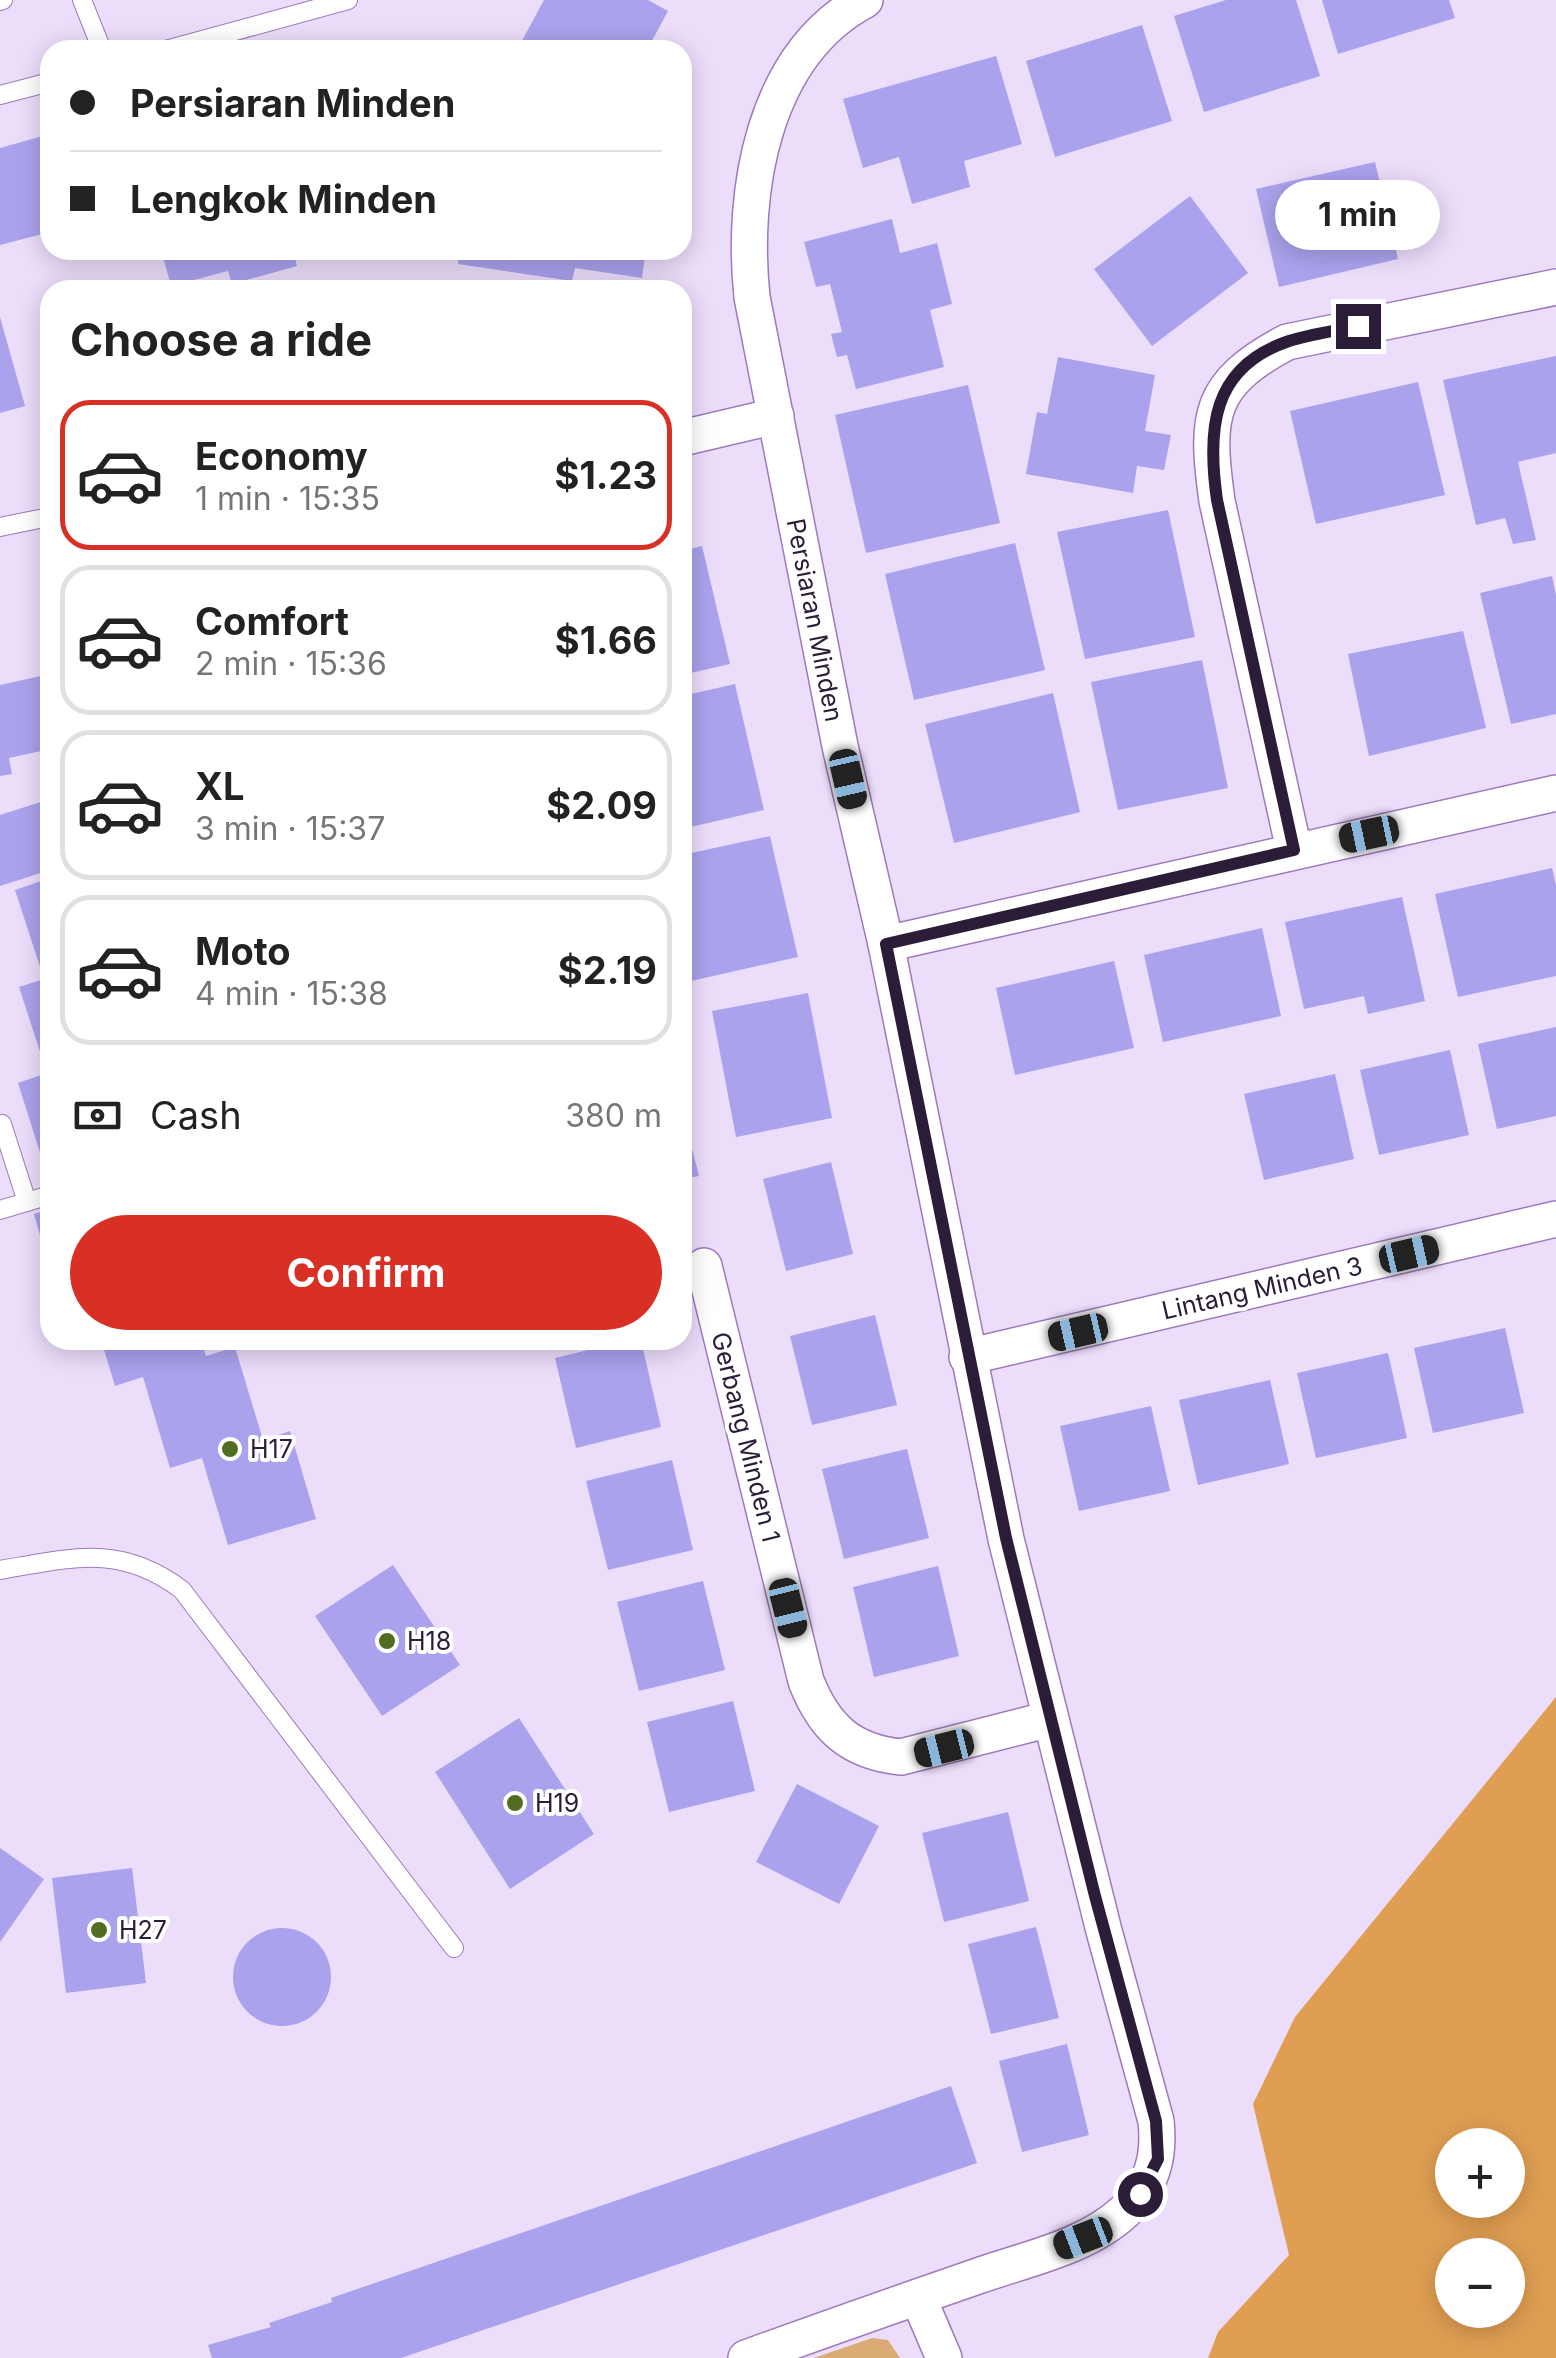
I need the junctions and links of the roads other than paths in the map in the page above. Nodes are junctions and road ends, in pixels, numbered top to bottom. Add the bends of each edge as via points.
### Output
1 (82, 0) edge
2 (348, 0) edge
3 (864, 0) edge
4 (98, 40) edge
5 (202, 40) edge
6 (40, 85) edge
7 (0, 96) edge
8 (1556, 288) edge
9 (776, 416) junction
10 (692, 436) edge
11 (38, 519) dead end
12 (0, 527) edge
13 (1556, 793) edge
14 (1294, 850) junction
15 (886, 944) junction
16 (2, 1124) edge
17 (40, 1198) edge
18 (27, 1202) junction
19 (0, 1210) edge
20 (1556, 1219) edge
21 (704, 1266) dead end
22 (968, 1358) junction
23 (0, 1570) edge
24 (1050, 1719) junction
25 (454, 1948) dead end
26 (918, 2297) junction
27 (746, 2358) edge
28 (944, 2358) edge

1 - 4 lane
2 - 5 lane
3 - 9 street, Persiaran Minden via 819,35 792,74 757,155 747,248
6 - 7 lane
8 - 14 street via 1287,342 1250,361 1225,387 1211,460
9 - 10 street
9 - 15 street, Persiaran Minden
11 - 12 lane
13 - 14 street
14 - 15 street
15 - 22 street, Persiaran Minden
16 - 18 lane
17 - 18 lane
18 - 19 lane
20 - 22 street, Lintang Minden 3
21 - 24 street, Gerbang Minden 1 via 817,1711 859,1747 901,1757
22 - 24 street, Persiaran Minden
23 - 25 lane via 100,1558 136,1563 182,1590
24 - 26 street, Persiaran Minden via 1156,2121 1158,2159 1140,2194 1109,2224
26 - 27 street
26 - 28 street

